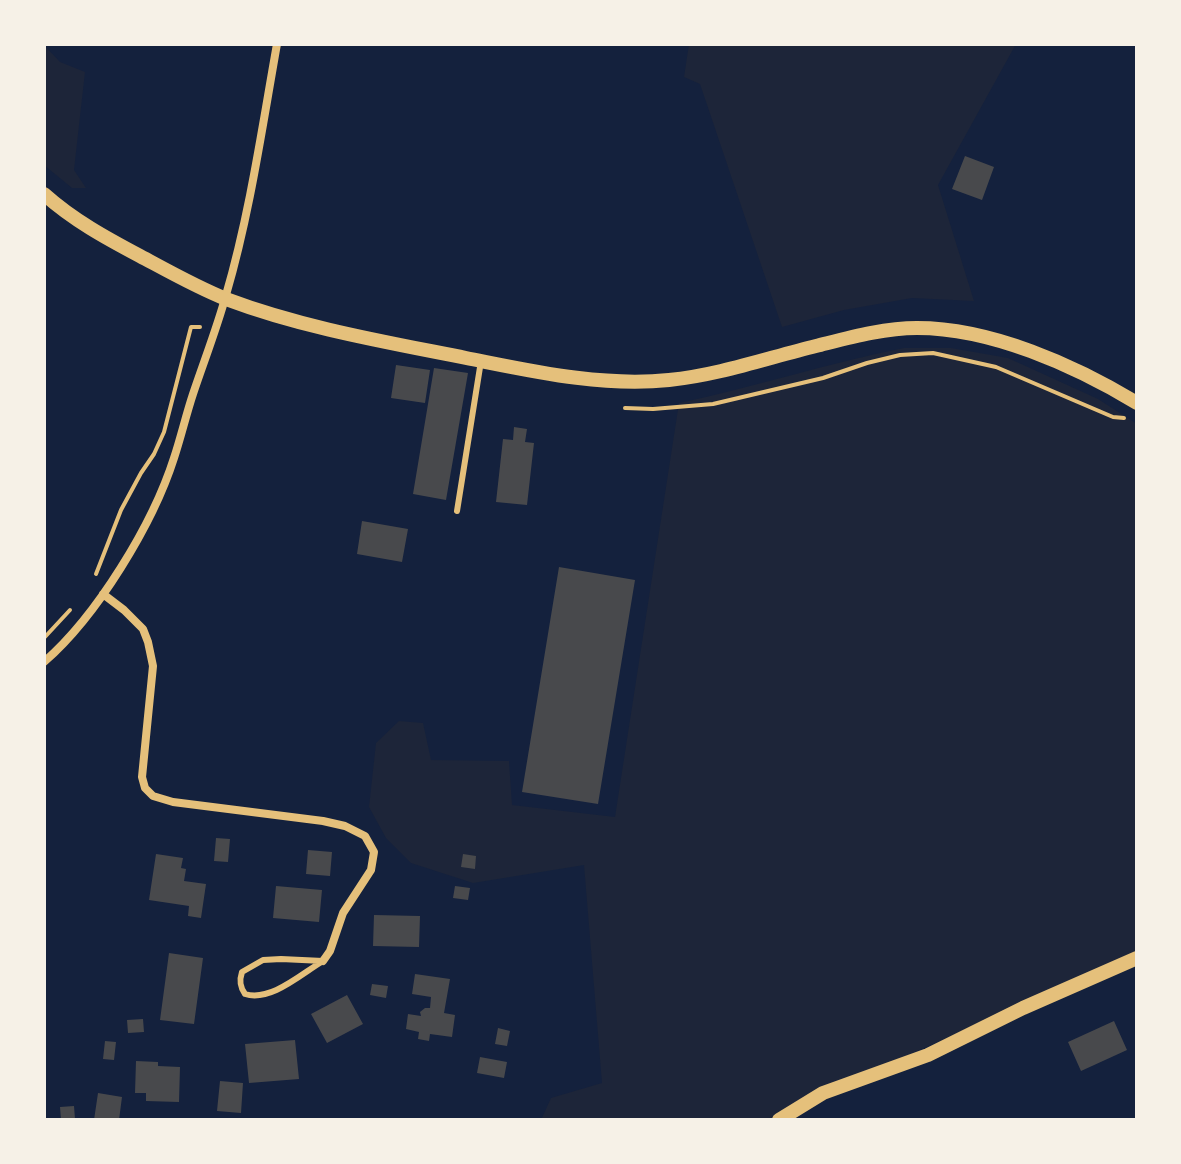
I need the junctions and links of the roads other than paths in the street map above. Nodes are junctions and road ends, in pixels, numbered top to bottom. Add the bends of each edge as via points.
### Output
1 (277, 44) edge
2 (44, 194) edge
3 (226, 299) junction
4 (481, 361) junction
5 (1137, 403) edge
6 (457, 511) dead end
7 (103, 594) junction
8 (44, 662) edge
9 (1137, 958) edge
10 (323, 961) junction
11 (779, 1120) edge

1 - 3 street
2 - 3 street via 89,228
3 - 4 street via 365,338
3 - 7 street via 156,504
4 - 5 street via 602,381 668,381 869,333 936,329 1026,350
4 - 6 lane
7 - 8 street
7 - 10 street via 143,629 148,642 153,666 142,777 153,796 323,821 365,836 374,852 371,870 343,913
9 - 11 street via 928,1055 823,1093
10 - 10 lane via 263,960 242,972 241,988 252,996 273,992

